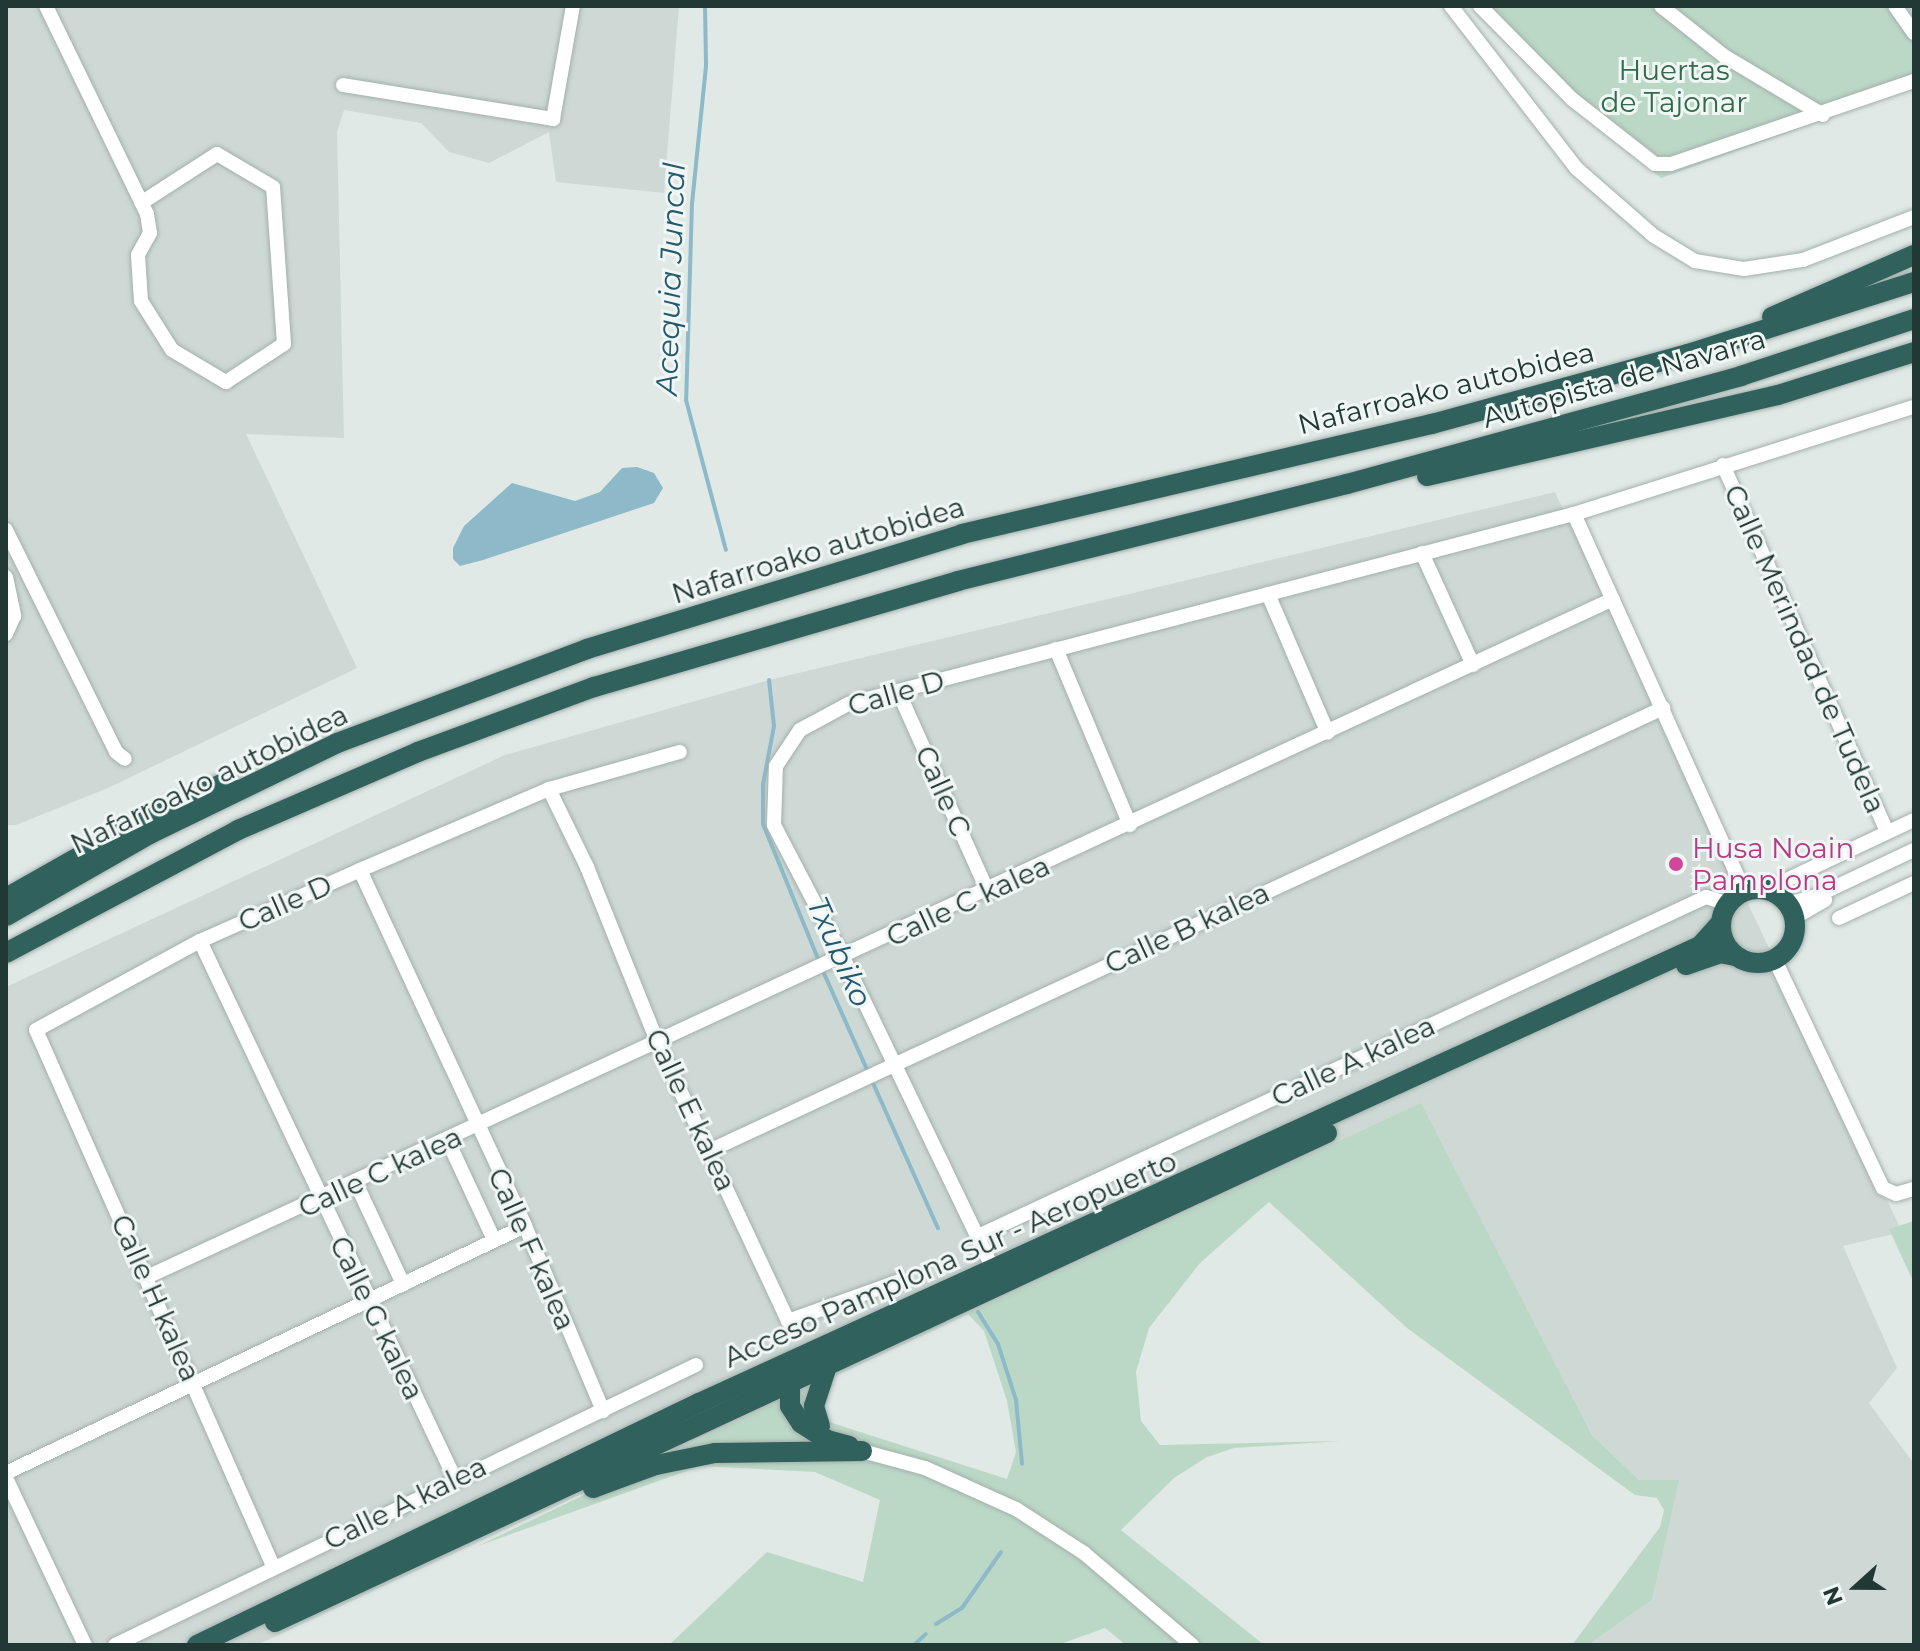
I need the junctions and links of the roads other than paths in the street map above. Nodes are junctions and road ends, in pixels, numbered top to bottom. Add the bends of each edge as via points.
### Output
1 (46, 6) edge
2 (573, 6) edge
3 (1451, 6) edge
4 (1480, 6) edge
5 (1661, 6) edge
6 (1895, 6) edge
7 (1914, 33) edge
8 (1914, 81) edge
9 (343, 85) dead end
10 (1823, 115) junction
11 (141, 203) junction
12 (1914, 217) edge
13 (1914, 255) edge
14 (1914, 282) edge
15 (1914, 319) edge
16 (1914, 344) edge
17 (1914, 352) edge
18 (1688, 354) junction
19 (1751, 399) junction
20 (1914, 407) edge
21 (1723, 465) junction
22 (1347, 484) junction
23 (1574, 514) junction
24 (6, 530) edge
25 (1422, 553) junction
26 (6, 577) edge
27 (1268, 594) junction
28 (1613, 599) junction
29 (6, 634) edge
30 (1056, 649) junction
31 (1473, 665) junction
32 (898, 691) junction
33 (1663, 708) junction
34 (1328, 733) junction
35 (337, 743) junction
36 (680, 752) dead end
37 (125, 759) dead end
38 (549, 789) junction
39 (1914, 820) edge
40 (1130, 825) junction
41 (1887, 832) junction
42 (1914, 850) edge
43 (1914, 858) edge
44 (360, 870) junction
45 (1914, 883) edge
46 (988, 892) junction
47 (6, 898) edge
48 (1740, 902) junction
49 (1791, 911) junction
50 (6, 916) edge
51 (1839, 918) dead end
52 (200, 941) junction
53 (6, 953) edge
54 (1735, 956) junction
55 (844, 959) junction
56 (1775, 960) junction
57 (36, 1030) joint
58 (657, 1041) junction
59 (894, 1063) junction
60 (476, 1128) junction
61 (447, 1139) junction
62 (711, 1150) junction
63 (355, 1181) junction
64 (1914, 1189) edge
65 (321, 1200) junction
66 (525, 1226) junction
67 (978, 1236) junction
68 (494, 1240) junction
69 (993, 1269) junction
70 (147, 1277) junction
71 (900, 1281) dead end
72 (403, 1284) junction
73 (369, 1302) junction
74 (833, 1340) junction
75 (696, 1365) dead end
76 (827, 1366) junction
77 (193, 1381) junction
78 (786, 1385) junction
79 (699, 1403) junction
80 (603, 1411) junction
81 (820, 1426) junction
82 (842, 1443) junction
83 (862, 1451) junction
84 (6, 1475) edge
85 (454, 1477) junction
86 (469, 1532) junction
87 (273, 1566) junction
88 (85, 1645) edge
89 (115, 1645) edge
90 (197, 1645) edge
91 (224, 1645) edge
92 (1192, 1645) edge

1 - 11 street
2 - 9 street via 553,119
3 - 12 street via 1576,168 1654,236 1695,261 1744,269 1803,260
4 - 10 street via 1516,47 1594,118 1655,164 1671,164
5 - 10 street via 1724,56
6 - 7 street
8 - 10 street
11 - 11 street via 217,154 273,187 284,344 226,382 172,350 141,301 138,255 150,233
13 - 18 highway
14 - 18 highway, Autopista de Navarra
15 - 22 highway, Autopista de Navarra via 1741,376
16 - 19 highway
17 - 19 highway
18 - 35 highway, Nafarroako autobidea via 1432,424 962,534 587,649
19 - 22 highway via 1415,478
20 - 21 street, Calle D
21 - 23 street, Calle D
21 - 41 street, Calle Merindad de Tudela
22 - 53 highway, Nafarroako autobidea via 958,581 594,687 418,752 238,830
23 - 25 street, Calle D
23 - 28 street
24 - 37 street via 116,752
25 - 27 street, Calle D
25 - 31 street
26 - 29 street via 14,616
27 - 30 street, Calle D
27 - 34 street
28 - 31 street, Calle C kalea
28 - 33 street
30 - 32 street, Calle D
30 - 40 street
31 - 34 street, Calle C kalea
32 - 46 street, Calle C
32 - 55 street, Calle D via 848,704 800,730 776,766 774,825
33 - 48 street
33 - 59 street, Calle B kalea
34 - 40 street, Calle C kalea
35 - 47 highway via 269,762 153,815
35 - 50 highway, Nafarroako autobidea via 150,834
36 - 38 street, Calle D
38 - 44 street, Calle D
38 - 58 street, Calle E kalea via 587,867
39 - 41 street
40 - 46 street, Calle C kalea
41 - 48 street
42 - 49 street
43 - 49 street
44 - 52 street, Calle D
44 - 60 street, Calle F kalea
45 - 51 street
46 - 55 street, Calle C kalea
48 - 49 highway
48 - 54 highway via 1722,935
48 - 67 street, Calle A kalea via 1706,897
48 - 69 highway, Acceso Pamplona Sur - Aeropuerto via 1700,946
49 - 56 highway via 1792,942
52 - 57 street, Calle D
52 - 65 street, Calle G kalea
54 - 56 highway via 1754,963
54 - 76 highway, Acceso Pamplona Sur - Aeropuerto via 1704,956
55 - 58 street, Calle C kalea
55 - 59 street, Calle D
56 - 64 street via 1883,1188 1896,1194
57 - 70 street, Calle H kalea
58 - 60 street, Calle C kalea
58 - 62 street, Calle E kalea
59 - 62 street, Calle B kalea
59 - 67 street, Calle D
60 - 61 street, Calle C kalea
60 - 66 street, Calle F kalea
61 - 63 street, Calle C kalea
61 - 68 street
62 - 71 street, Calle E kalea via 788,1321
63 - 65 street, Calle C kalea
63 - 72 street
65 - 70 street, Calle C kalea
65 - 73 street, Calle G kalea
66 - 68 street
66 - 80 street, Calle F kalea
67 - 69 street, Calle D
68 - 72 street
69 - 74 highway, Acceso Pamplona Sur - Aeropuerto
70 - 77 street, Calle H kalea
72 - 73 street
73 - 77 street
73 - 85 street, Calle G kalea
74 - 78 highway via 820,1357 793,1370
74 - 79 highway, Acceso Pamplona Sur - Aeropuerto
75 - 80 street, Calle A kalea
76 - 78 highway, Acceso Pamplona Sur - Aeropuerto
76 - 81 highway via 814,1406
77 - 84 street
77 - 87 street, Calle H kalea
78 - 79 highway via 765,1383 728,1400
78 - 81 highway
78 - 82 highway via 801,1423
78 - 86 highway, Acceso Pamplona Sur - Aeropuerto
79 - 90 highway, Acceso Pamplona Sur - Aeropuerto
80 - 85 street, Calle A kalea
81 - 82 highway
82 - 83 highway
83 - 86 highway via 700,1456 614,1480 512,1523
83 - 92 street via 925,1468 1016,1509 1084,1553
84 - 88 street
85 - 87 street, Calle A kalea
86 - 91 highway, Acceso Pamplona Sur - Aeropuerto
87 - 89 street, Calle A kalea

